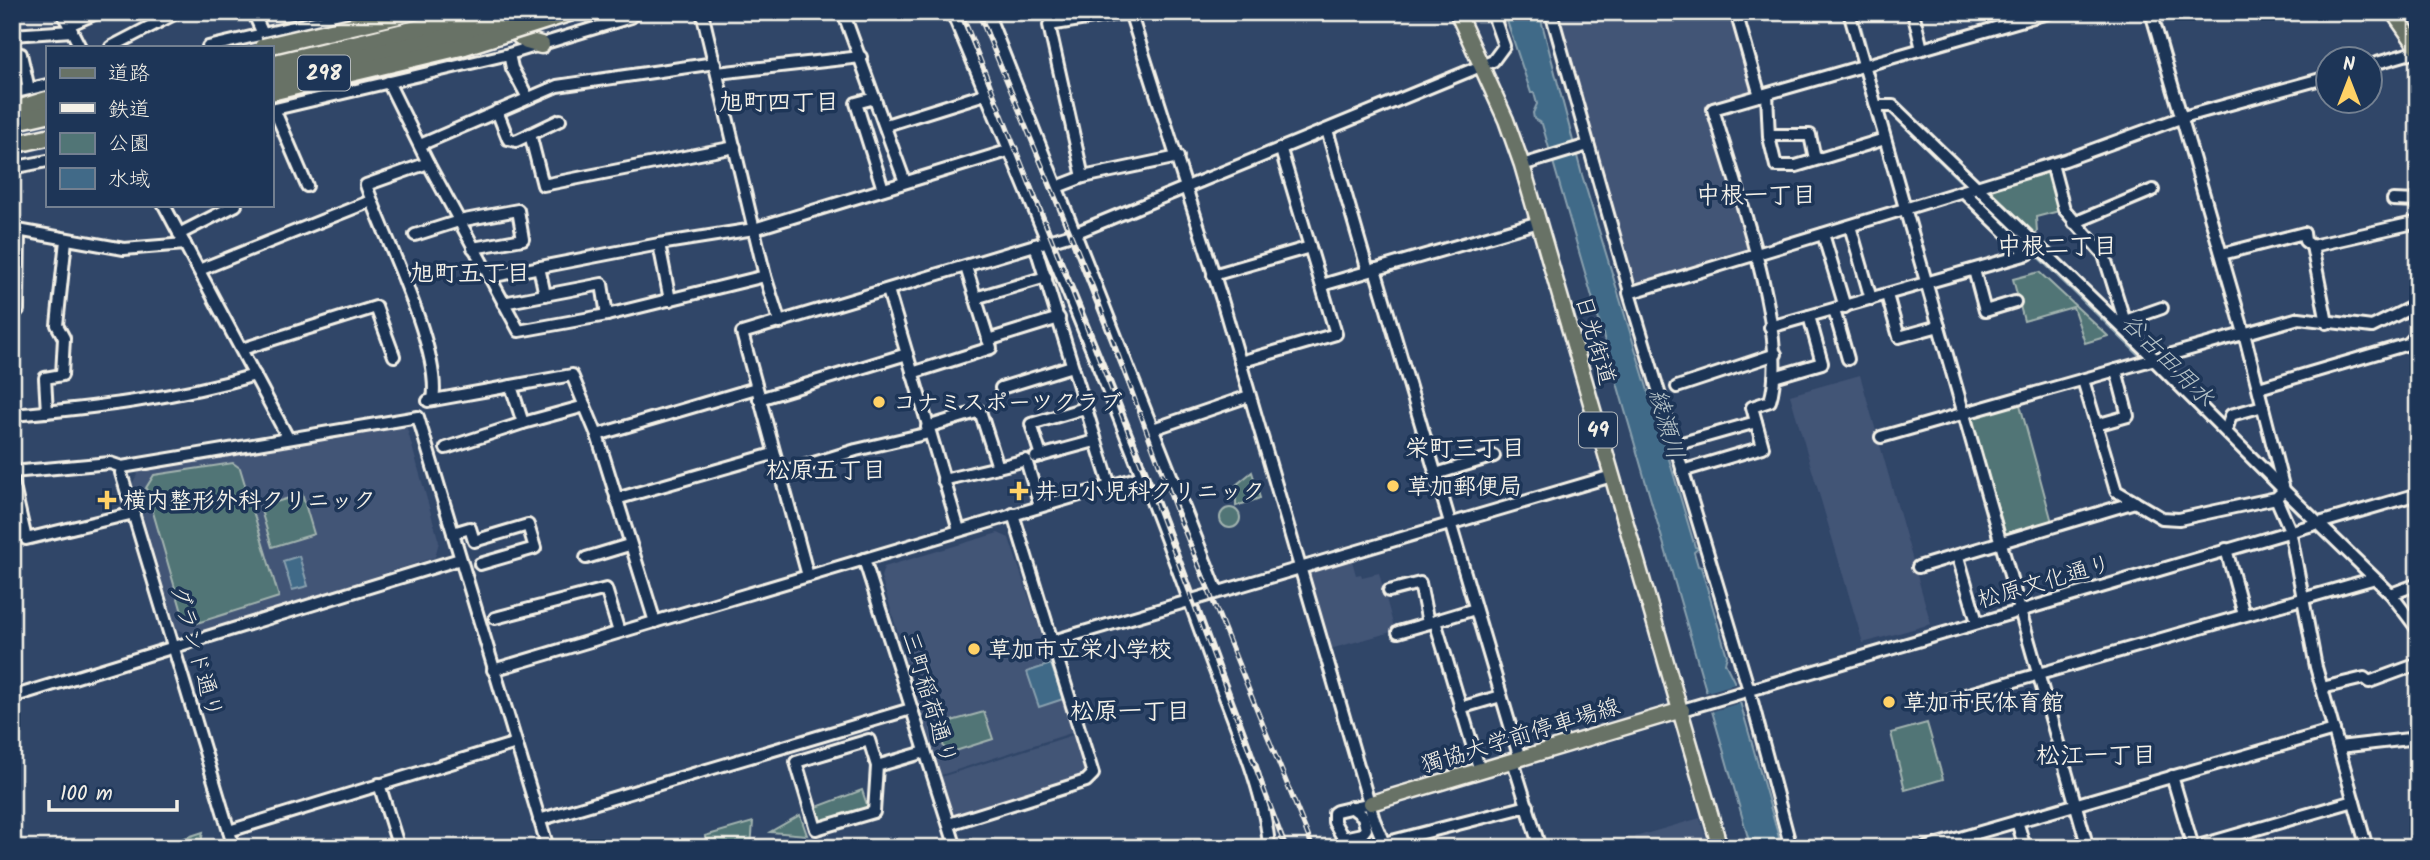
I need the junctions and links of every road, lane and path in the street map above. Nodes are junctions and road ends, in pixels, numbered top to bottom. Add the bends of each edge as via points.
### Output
1 (62, 12) edge
2 (99, 12) edge
3 (178, 12) edge
4 (253, 12) edge
5 (378, 12) edge
6 (412, 12) edge
7 (486, 12) edge
8 (553, 12) edge
9 (572, 12) edge
10 (582, 12) edge
11 (635, 12) edge
12 (702, 12) edge
13 (844, 12) edge
14 (952, 12) edge
15 (986, 12) edge
16 (1046, 12) edge
17 (1457, 12) edge
18 (1492, 12) edge
19 (1550, 12) edge
20 (1736, 12) edge
21 (1849, 12) edge
22 (1913, 12) edge
23 (2051, 12) edge
24 (2151, 12) edge
25 (2393, 12) edge
26 (350, 13) edge
27 (450, 13) edge
28 (1124, 13) edge
29 (398, 25) junction
30 (1049, 25) junction
31 (70, 28) junction
32 (511, 29) junction
33 (12, 36) edge
34 (263, 41) edge
35 (456, 42) junction
36 (541, 45) junction
37 (79, 46) edge
38 (113, 46) edge
39 (217, 46) edge
40 (1922, 49) junction
41 (2418, 49) edge
42 (12, 52) edge
43 (509, 54) junction
44 (273, 55) edge
45 (862, 57) junction
46 (376, 61) junction
47 (2384, 61) edge
48 (273, 64) edge
49 (1482, 64) junction
50 (1864, 66) junction
51 (716, 68) junction
52 (273, 78) edge
53 (2314, 81) edge
54 (388, 82) junction
55 (46, 85) edge
56 (273, 85) edge
57 (29, 89) junction
58 (358, 89) junction
59 (273, 92) edge
60 (12, 93) edge
61 (985, 94) junction
62 (1763, 95) junction
63 (528, 98) junction
64 (875, 99) junction
65 (46, 100) edge
66 (1876, 106) junction
67 (46, 107) edge
68 (273, 109) edge
69 (273, 111) edge
70 (497, 111) junction
71 (12, 113) edge
72 (46, 114) edge
73 (2183, 117) junction
74 (560, 120) dead end
75 (12, 122) edge
76 (886, 125) junction
77 (46, 130) edge
78 (1327, 130) junction
79 (530, 134) junction
80 (1769, 135) junction
81 (46, 137) edge
82 (12, 138) edge
83 (1885, 139) junction
84 (12, 145) edge
85 (420, 145) junction
86 (1588, 145) junction
87 (736, 147) junction
88 (1010, 150) junction
89 (1282, 150) junction
90 (1178, 157) junction
91 (1815, 159) junction
92 (46, 160) edge
93 (428, 163) junction
94 (2052, 164) junction
95 (1522, 165) junction
96 (12, 168) edge
97 (1083, 177) junction
98 (905, 182) junction
99 (307, 186) dead end
100 (1057, 187) junction
101 (1187, 187) junction
102 (1978, 187) junction
103 (883, 189) junction
104 (2152, 190) dead end
105 (1963, 191) junction
106 (2393, 200) dead end
107 (371, 201) junction
108 (2418, 201) edge
109 (165, 206) edge
110 (234, 206) edge
111 (1905, 209) junction
112 (459, 221) junction
113 (1539, 222) junction
114 (2418, 222) edge
115 (2074, 223) junction
116 (1850, 226) junction
117 (754, 229) junction
118 (16, 230) edge
119 (1075, 233) junction
120 (415, 234) dead end
121 (1823, 234) junction
122 (182, 239) junction
123 (66, 240) junction
124 (659, 243) junction
125 (1041, 243) junction
126 (2312, 246) junction
127 (1310, 247) junction
128 (473, 248) junction
129 (1756, 254) junction
130 (2222, 254) junction
131 (539, 267) junction
132 (966, 267) junction
133 (199, 270) junction
134 (1372, 270) junction
135 (1973, 270) junction
136 (1213, 275) junction
137 (765, 276) junction
138 (489, 277) junction
139 (1046, 277) junction
140 (1927, 283) junction
141 (1322, 285) junction
142 (888, 290) junction
143 (1630, 292) junction
144 (545, 295) junction
145 (1887, 295) junction
146 (975, 298) junction
147 (1871, 299) junction
148 (670, 300) junction
149 (2015, 302) dead end
150 (503, 303) junction
151 (2418, 304) edge
152 (1839, 308) junction
153 (2162, 308) dead end
154 (12, 309) edge
155 (607, 315) junction
156 (1809, 316) junction
157 (1059, 318) junction
158 (780, 323) junction
159 (2327, 323) junction
160 (1770, 327) junction
161 (1939, 327) junction
162 (2127, 327) junction
163 (2244, 333) junction
164 (2418, 334) edge
165 (988, 340) junction
166 (242, 349) junction
167 (907, 354) junction
168 (1776, 354) junction
169 (394, 356) dead end
170 (1848, 359) dead end
171 (2154, 359) junction
172 (1240, 362) junction
173 (1072, 366) junction
174 (2116, 370) junction
175 (912, 373) junction
176 (255, 375) junction
177 (1774, 377) junction
178 (2083, 380) junction
179 (511, 386) junction
180 (1677, 387) dead end
181 (1001, 388) dead end
182 (2259, 388) junction
183 (757, 394) junction
184 (1250, 396) junction
185 (585, 406) junction
186 (2263, 406) junction
187 (1085, 408) junction
188 (47, 412) junction
189 (1964, 414) junction
190 (12, 415) edge
191 (1756, 422) junction
192 (523, 424) junction
193 (2096, 425) junction
194 (1153, 429) junction
195 (928, 430) junction
196 (2226, 431) junction
197 (597, 435) junction
198 (1881, 437) dead end
199 (288, 438) junction
200 (1095, 441) junction
201 (1675, 445) junction
202 (446, 448) dead end
203 (773, 454) junction
204 (1041, 456) junction
205 (1494, 456) dead end
206 (1026, 460) junction
207 (122, 467) junction
208 (998, 467) junction
209 (1682, 471) junction
210 (12, 472) edge
211 (778, 474) junction
212 (1436, 474) junction
213 (1612, 476) junction
214 (1140, 477) junction
215 (12, 478) edge
216 (943, 480) junction
217 (1110, 486) junction
218 (2280, 494) junction
219 (2418, 494) edge
220 (615, 499) junction
221 (2135, 502) junction
222 (1040, 506) junction
223 (134, 513) junction
224 (1013, 514) junction
225 (2315, 522) junction
226 (1450, 523) junction
227 (959, 530) junction
228 (2290, 530) junction
229 (453, 533) junction
230 (2001, 544) junction
231 (629, 545) junction
232 (2226, 549) junction
233 (1958, 557) junction
234 (586, 558) dead end
235 (460, 559) junction
236 (864, 559) junction
237 (480, 564) dead end
238 (1300, 566) junction
239 (1918, 568) dead end
240 (808, 576) junction
241 (2372, 579) junction
242 (2418, 584) edge
243 (1217, 591) junction
244 (1389, 591) dead end
245 (2391, 594) junction
246 (2305, 598) junction
247 (1189, 600) junction
248 (1475, 609) junction
249 (2020, 610) junction
250 (2244, 615) junction
251 (495, 618) dead end
252 (654, 622) junction
253 (1431, 622) junction
254 (1977, 622) junction
255 (2418, 630) edge
256 (619, 632) junction
257 (1398, 632) dead end
258 (1053, 641) junction
259 (174, 648) junction
260 (2418, 664) edge
261 (493, 670) junction
262 (2039, 673) junction
263 (2322, 688) junction
264 (1746, 690) junction
265 (1501, 696) junction
266 (12, 697) edge
267 (1934, 704) dead end
268 (1460, 708) junction
269 (911, 709) junction
270 (1682, 710) junction
271 (2334, 730) junction
272 (2418, 738) edge
273 (516, 743) junction
274 (2339, 747) junction
275 (925, 752) junction
276 (1517, 760) junction
277 (877, 766) junction
278 (1480, 771) junction
279 (2172, 776) junction
280 (379, 785) junction
281 (2354, 801) junction
282 (2076, 804) junction
283 (1528, 806) junction
284 (1367, 809) junction
285 (539, 820) junction
286 (2017, 821) junction
287 (949, 824) junction
288 (229, 831) junction
289 (1385, 845) edge
290 (2192, 847) edge
291 (234, 848) edge
292 (399, 848) edge
293 (548, 848) edge
294 (957, 848) edge
295 (1269, 848) edge
296 (1540, 848) edge
297 (1720, 848) edge
298 (1791, 848) edge
299 (1924, 848) edge
300 (2025, 848) edge
301 (2088, 848) edge
302 (2367, 848) edge

1 - 31 street
2 - 31 street
3 - 38 street
4 - 34 street
5 - 29 street
6 - 34 highway, bridge
7 - 48 highway, bridge
8 - 52 highway, bridge
9 - 59 highway, bridge via 465,46
10 - 32 highway, 298
11 - 36 street
12 - 51 street
13 - 45 street
14 - 61 street
15 - 100 street
16 - 30 street
17 - 49 main road, 日光街道 / 49
18 - 49 street via 1504,46 1493,61
19 - 86 street
20 - 62 street
21 - 50 street
22 - 40 street
23 - 40 street
24 - 73 street
25 - 41 main road
26 - 34 street
27 - 29 highway, 298
27 - 35 street
28 - 30 street
28 - 90 street
29 - 44 highway, 298
30 - 97 street
31 - 33 street
31 - 37 street
32 - 35 highway, 298
32 - 36 highway
34 - 39 street
35 - 46 highway, 298
36 - 43 street
40 - 50 street
41 - 47 street
42 - 57 street via 21,54
43 - 54 street
43 - 63 street
45 - 51 street
45 - 64 street
46 - 56 highway, 298
46 - 58 street
49 - 78 street
49 - 95 main road, 日光街道 / 49
50 - 62 street
50 - 66 street
51 - 63 street via 557,86
51 - 87 street
53 - 73 street
54 - 58 street
54 - 85 street
55 - 57 street
57 - 60 street
58 - 68 street
61 - 76 street
61 - 88 street
62 - 80 street
62 - 129 street via 1713,109
63 - 70 street
64 - 76 street
64 - 103 street via 856,103
65 - 71 highway
66 - 83 street
66 - 102 street via 1893,106
67 - 71 highway
69 - 99 street
70 - 79 street via 508,139 516,141
70 - 85 street
72 - 75 highway
73 - 94 street
73 - 130 street
74 - 79 street
76 - 98 street
77 - 82 highway
78 - 89 street
78 - 134 street
79 - 87 street via 543,185
80 - 91 street via 1810,135
80 - 91 street via 1776,166 1796,166
81 - 84 highway
83 - 91 street
83 - 111 street
85 - 93 street
86 - 95 street
86 - 143 street
87 - 117 street
88 - 98 street
88 - 125 street
89 - 101 street
89 - 127 street
90 - 97 street
90 - 101 street
92 - 96 street
93 - 107 street via 366,185
93 - 112 street
94 - 102 street
94 - 115 street via 2063,209
95 - 113 main road, 日光街道 / 49
97 - 100 street
98 - 103 street
100 - 119 street
101 - 119 street
101 - 136 street
102 - 105 street
102 - 162 street
103 - 117 street
104 - 115 street
105 - 111 street
105 - 135 street via 2028,254
106 - 108 street
107 - 133 street
107 - 179 street via 426,337 435,388 431,400
109 - 122 street
110 - 122 street
111 - 116 street
111 - 140 street
112 - 120 street
112 - 128 street
112 - 128 street via 518,210 523,239
113 - 134 street
113 - 213 main road, 日光街道 / 49
114 - 126 street
115 - 162 street via 2104,255
116 - 121 street
116 - 147 street
117 - 124 street
117 - 137 street
118 - 123 street
118 - 154 street via 18,310
119 - 125 street
119 - 194 street
121 - 129 street
121 - 152 street
122 - 123 street via 124,249
122 - 133 street
123 - 188 street via 57,325 64,338 62,375 45,378
124 - 131 street
124 - 148 street
125 - 132 street
125 - 139 street
125 - 214 street
126 - 130 street via 2304,233
126 - 159 street
127 - 136 street
127 - 141 street
128 - 138 street
129 - 143 street
129 - 160 street
130 - 163 street
131 - 138 street
131 - 144 street
132 - 142 street
132 - 146 street
133 - 166 street
134 - 141 street
134 - 212 street
135 - 140 street
135 - 149 street via 1986,311
136 - 172 street
137 - 148 street
137 - 158 street
138 - 150 street
139 - 146 street
139 - 157 street
140 - 145 street
140 - 161 street
141 - 172 street via 1336,334
142 - 158 street
142 - 167 street
143 - 201 street
144 - 150 street
144 - 155 street via 602,284
145 - 147 street
145 - 161 street via 1899,337
146 - 165 street
147 - 152 street
148 - 155 street
150 - 155 street via 519,331
151 - 159 street via 2372,327
152 - 156 street
152 - 170 street
153 - 162 street
156 - 160 street
156 - 177 street via 1822,363
157 - 165 street
157 - 173 street
158 - 183 street via 742,333
159 - 163 street via 2299,318
160 - 168 street
161 - 189 street
162 - 171 street
163 - 171 street
163 - 182 street
164 - 182 street via 2408,344
165 - 175 street via 991,348
166 - 169 street via 376,307
166 - 176 street
167 - 175 street
167 - 183 street
168 - 177 street
168 - 180 street
171 - 174 street
171 - 196 street
172 - 184 street
173 - 181 street
173 - 187 street
174 - 178 street
174 - 193 street via 2128,416
175 - 195 street
176 - 188 street via 125,402
176 - 199 street
177 - 191 street via 1770,401 1752,407
178 - 189 street
178 - 193 street
179 - 185 street via 572,375
179 - 192 street
182 - 186 street
183 - 197 street
183 - 203 street
184 - 194 street
184 - 238 street
185 - 192 street
185 - 197 street
186 - 196 street via 2231,415
186 - 218 street
187 - 200 street
187 - 204 street via 1031,424
188 - 190 street
189 - 198 street
189 - 230 street
191 - 201 street
191 - 209 street via 1763,447
192 - 202 street
193 - 221 street via 2116,491
194 - 243 street
195 - 208 street via 980,411
195 - 211 street
195 - 216 street
196 - 218 street
197 - 220 street
199 - 207 street
199 - 229 street via 418,417
200 - 204 street
200 - 217 street
201 - 209 street
203 - 211 street
203 - 220 street
204 - 206 street
205 - 212 street
206 - 208 street
206 - 222 street
207 - 210 street via 110,463
207 - 223 street, グランド通り
208 - 216 street
209 - 264 street
211 - 240 street
212 - 226 street
213 - 226 street
213 - 270 main road, 日光街道 / 49
214 - 217 street
214 - 247 street
215 - 223 street via 26,539
216 - 227 street
217 - 222 street
218 - 221 street via 2179,519 2162,518
218 - 225 street
218 - 228 street
219 - 225 street, 松原文化通り
220 - 231 street
221 - 230 street
222 - 224 street
223 - 259 street, グランド通り
224 - 227 street
224 - 258 street
225 - 228 street, 松原文化通り
225 - 241 street
226 - 238 street
226 - 248 street
227 - 236 street
228 - 232 street, 松原文化通り
228 - 246 street
229 - 235 street
229 - 237 street via 470,528 474,541 528,525 534,548
230 - 233 street
230 - 249 street
231 - 234 street
231 - 252 street
232 - 249 street, 松原文化通り
232 - 250 street
233 - 239 street
233 - 254 street
235 - 259 street
235 - 261 street
236 - 240 street
236 - 269 street, 三町稲荷通り
238 - 243 street
238 - 284 street
240 - 252 street
241 - 245 street
241 - 246 street
242 - 245 street
243 - 247 street
244 - 253 street via 1420,583
245 - 255 street
246 - 250 street
246 - 263 street
247 - 258 street
247 - 295 street via 1264,810
248 - 253 street
248 - 265 street
249 - 254 street, 松原文化通り
249 - 262 street
250 - 262 street
251 - 256 street via 606,589
252 - 256 street
253 - 257 street
253 - 268 street
254 - 264 street, 松原文化通り
256 - 261 street
258 - 287 street via 1093,774 1086,781
259 - 266 street
259 - 288 street, グランド通り
260 - 263 street via 2369,682 2364,678
261 - 273 street
262 - 267 street
262 - 282 street
263 - 271 street
264 - 270 street, 松原文化通り
264 - 298 street
265 - 268 street
265 - 276 street
268 - 278 street
269 - 275 street, 三町稲荷通り
269 - 285 street
270 - 276 main road, 獨協大学前停車場線
270 - 297 main road, 日光街道 / 49
271 - 274 street
271 - 279 street
272 - 274 street
273 - 280 street
273 - 285 street
274 - 281 street
275 - 277 street
275 - 287 street, 三町稲荷通り
276 - 278 main road, 獨協大学前停車場線
276 - 283 street
277 - 277 street via 869,740 796,762 816,829 874,813
278 - 284 main road, 獨協大学前停車場線
279 - 282 street
279 - 290 street
280 - 288 street
280 - 292 street
281 - 290 street
281 - 302 street
282 - 286 street
282 - 301 street
283 - 289 street
283 - 296 street
284 - 284 street via 1351,807 1334,813 1340,836 1347,839 1365,832
284 - 289 street
285 - 293 street
286 - 299 street
286 - 300 street
287 - 294 street, 三町稲荷通り
288 - 291 street, グランド通り

